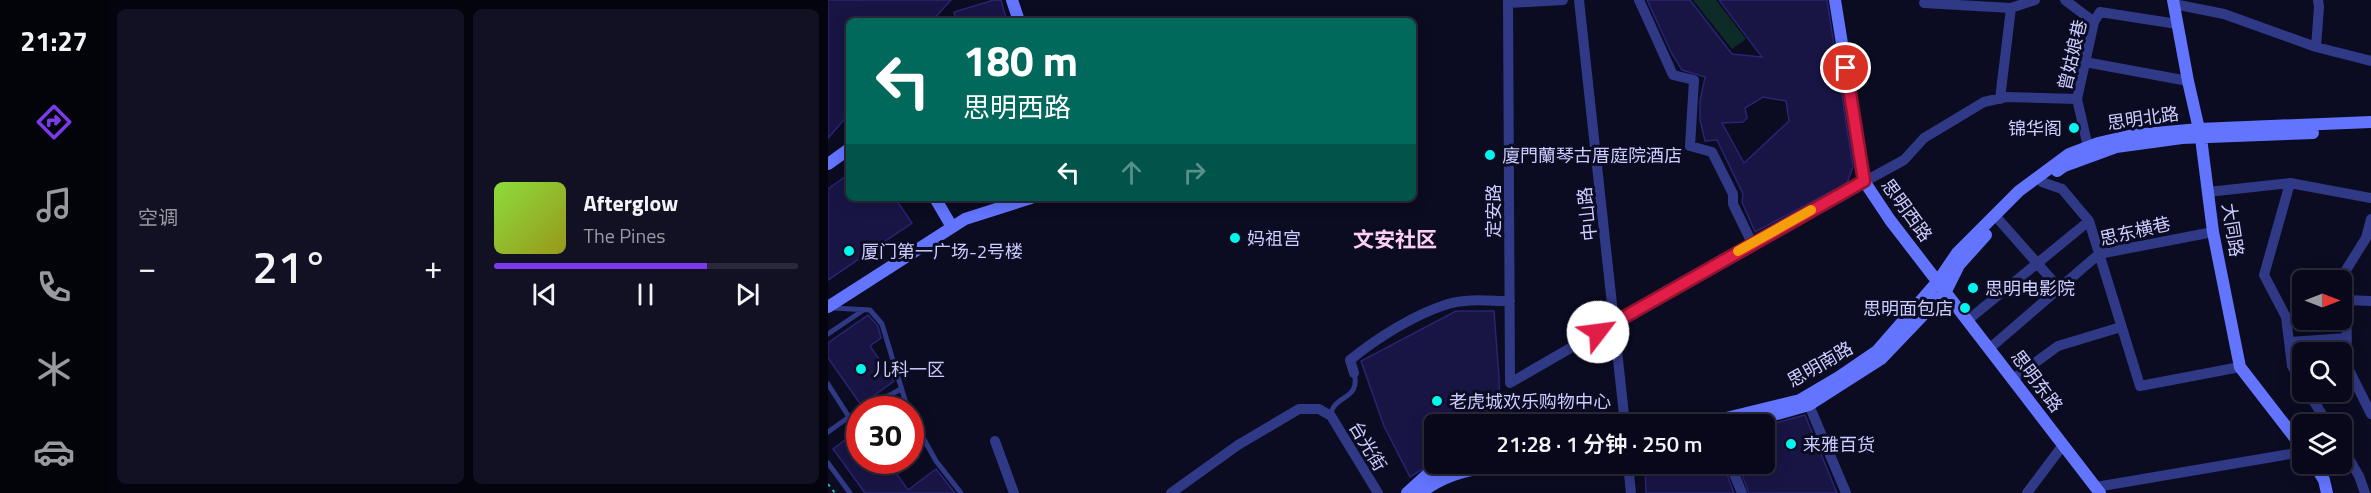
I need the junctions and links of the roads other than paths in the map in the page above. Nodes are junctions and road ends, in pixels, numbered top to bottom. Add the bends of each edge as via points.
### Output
1 (1012, 0) edge
2 (1563, 0) edge
3 (1580, 0) edge
4 (1639, 0) edge
5 (1835, 0) edge
6 (2035, 0) edge
7 (2065, 0) edge
8 (2318, 0) edge
9 (1508, 1) edge
10 (2176, 1) edge
11 (1924, 3) dead end
12 (2011, 8) junction
13 (1018, 18) edge
14 (2094, 22) junction
15 (2177, 24) junction
16 (2316, 47) junction
17 (2371, 61) edge
18 (2085, 62) junction
19 (2188, 81) junction
20 (2000, 99) junction
21 (2077, 99) junction
22 (2371, 122) edge
23 (2371, 130) edge
24 (2200, 133) junction
25 (2088, 147) junction
26 (846, 152) edge
27 (828, 164) edge
28 (1864, 181) junction
29 (2042, 182) junction
30 (2290, 183) junction
31 (2208, 192) junction
32 (2371, 198) edge
33 (937, 201) edge
34 (1022, 201) edge
35 (2371, 219) edge
36 (1999, 220) junction
37 (2089, 221) junction
38 (952, 227) junction
39 (2213, 232) junction
40 (1752, 243) junction
41 (2366, 248) edge
42 (2099, 254) junction
43 (2038, 263) junction
44 (2346, 270) edge
45 (1942, 286) junction
46 (2059, 288) junction
47 (2352, 300) edge
48 (1510, 301) junction
49 (2371, 301) edge
50 (828, 307) edge
51 (863, 310) junction
52 (1968, 320) junction
53 (1615, 321) junction
54 (2121, 327) junction
55 (2347, 330) edge
56 (828, 334) edge
57 (2347, 338) junction
58 (2289, 342) junction
59 (1990, 348) junction
60 (2292, 366) edge
61 (2240, 367) junction
62 (1354, 373) joint
63 (2013, 379) junction
64 (828, 384) edge
65 (901, 389) junction
66 (888, 396) edge
67 (903, 396) edge
68 (1809, 405) junction
69 (846, 412) edge
70 (1624, 414) edge
71 (1735, 414) edge
72 (1775, 414) edge
73 (2371, 414) edge
74 (1331, 416) junction
75 (846, 419) edge
76 (828, 432) edge
77 (2292, 434) edge
78 (924, 440) edge
79 (995, 441) dead end
80 (2063, 445) junction
81 (2292, 454) edge
82 (828, 463) edge
83 (2352, 464) edge
84 (1428, 474) edge
85 (1457, 474) edge
86 (1629, 474) edge
87 (1734, 474) edge
88 (2320, 474) edge
89 (2098, 490) edge
90 (850, 493) edge
91 (961, 493) edge
92 (1014, 493) edge
93 (1171, 493) edge
94 (1378, 493) edge
95 (1407, 493) edge
96 (1421, 493) edge
97 (1631, 493) edge
98 (1742, 493) edge
99 (1846, 493) edge
100 (2027, 493) edge
101 (2327, 493) edge
102 (2365, 493) edge

1 - 13 main road
2 - 9 street
3 - 53 street, 中山路
4 - 40 street via 1673,75 1694,80 1690,146 1712,152
5 - 28 main road, 思明西路
6 - 12 street
7 - 14 street
8 - 16 street
9 - 48 street, 定安路
10 - 15 main road, 大同路
10 - 16 street
11 - 12 street
12 - 20 street
14 - 15 street, 曾姑娘巷 via 2100,12
14 - 18 street, 曾姑娘巷
15 - 19 main road, 大同路
16 - 17 street
18 - 19 street
18 - 21 street, 曾姑娘巷
19 - 24 main road, 大同路
20 - 21 street
20 - 28 street via 1984,102 1959,115 1924,138 1904,160
21 - 25 street, 曾姑娘巷
22 - 24 main road, 思明北路
23 - 24 main road, 思明北路
24 - 25 main road, 思明北路 via 2133,135
24 - 29 main road, 思明北路 via 2116,147 2064,166
24 - 31 main road, 大同路
25 - 45 main road, 思明北路 via 2069,154 2019,191 1957,253
26 - 27 main road
28 - 40 street
28 - 45 main road, 思明西路
29 - 36 main road, 思明北路
29 - 37 street via 2062,189
30 - 31 street
30 - 32 street
30 - 58 street via 2264,275 2286,317
31 - 39 main road, 大同路
33 - 38 main road
34 - 38 main road
35 - 41 street
36 - 43 street
36 - 45 main road, 思明北路
37 - 42 street
37 - 43 street
38 - 50 main road
39 - 42 street, 思东横巷
39 - 61 main road, 大同路
40 - 53 street
41 - 44 street
42 - 46 street, 思东横巷
42 - 54 street
43 - 46 street
43 - 52 street
45 - 52 main road, 思明东路
45 - 68 main road, 思明南路 via 1881,359
45 - 71 main road, 思明南路 via 1877,351 1829,383 1800,400
46 - 59 street, 思东横巷
47 - 49 street
48 - 53 street, 定安路 via 1510,383
48 - 62 street via 1449,304 1421,316 1381,337 1350,360
50 - 51 lane
51 - 56 lane
51 - 65 lane via 870,310 882,324
52 - 59 main road, 思明东路
53 - 70 street, 中山路
54 - 61 street via 2140,386
54 - 63 street via 2058,346
55 - 57 street
57 - 58 street
57 - 73 street via 2347,366
58 - 60 street
59 - 63 main road, 思明东路
61 - 77 main road, 大同路
62 - 74 lane via 1354,388 1334,407
63 - 80 main road, 思明东路
64 - 69 lane
65 - 66 lane
65 - 67 lane
68 - 72 main road, 思明南路
68 - 99 street
74 - 93 street via 1319,409 1299,409 1238,445
74 - 94 street, 台光街
75 - 76 lane
78 - 91 lane
79 - 92 street
80 - 89 main road, 思明东路
80 - 100 street
81 - 89 street
82 - 90 lane
83 - 102 street
84 - 95 main road
85 - 96 main road
86 - 97 street
87 - 98 street
88 - 101 main road

